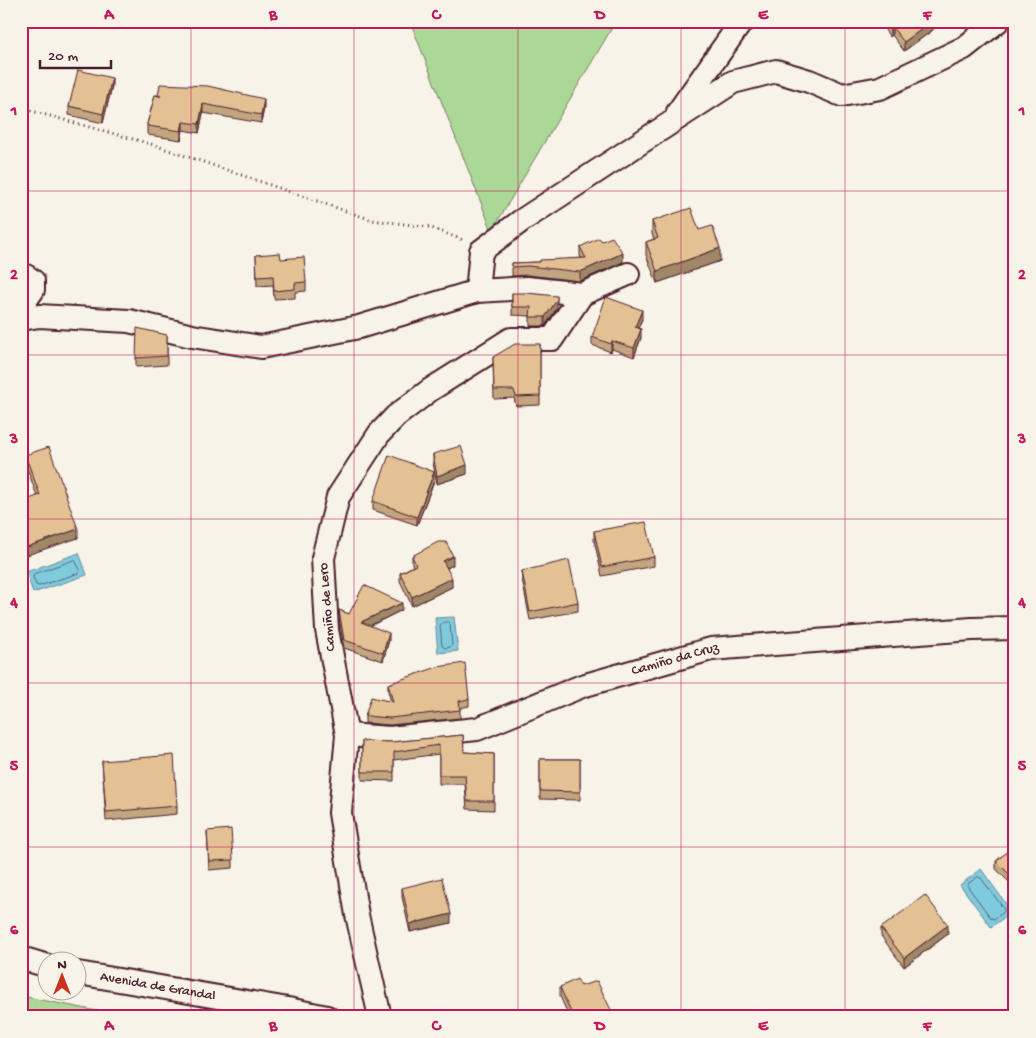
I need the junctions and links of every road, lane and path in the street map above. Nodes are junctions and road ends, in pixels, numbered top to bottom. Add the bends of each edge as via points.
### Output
1 (742, 21) edge
2 (998, 21) edge
3 (21, 108) edge
4 (670, 123) junction
5 (480, 251) junction
6 (628, 274) dead end
7 (21, 277) edge
8 (476, 291) junction
9 (582, 294) junction
10 (21, 306) edge
11 (21, 319) edge
12 (1015, 628) edge
13 (347, 735) junction
14 (21, 958) edge
15 (38, 963) edge
16 (88, 975) edge
17 (327, 1017) edge
18 (380, 1017) edge

1 - 4 street
2 - 4 street via 964,48 880,88 842,95 776,71 733,82
3 - 5 path via 151,144 372,220 429,227 459,237
4 - 5 street
5 - 8 street
6 - 9 street
7 - 10 street via 26,276 33,281 33,290
8 - 9 street via 527,288
8 - 11 street via 359,327 261,347 192,336 129,321 39,316
9 - 13 street, Camiño de Lero via 552,340 510,340 430,390 396,416 379,434 338,497 323,558 327,630
12 - 13 street, Camiño da Cruz via 711,650 582,686 477,729 390,738
13 - 18 street, Camiño de Lero via 340,813 357,915
14 - 15 street
16 - 17 street, Avenida de Grandal

